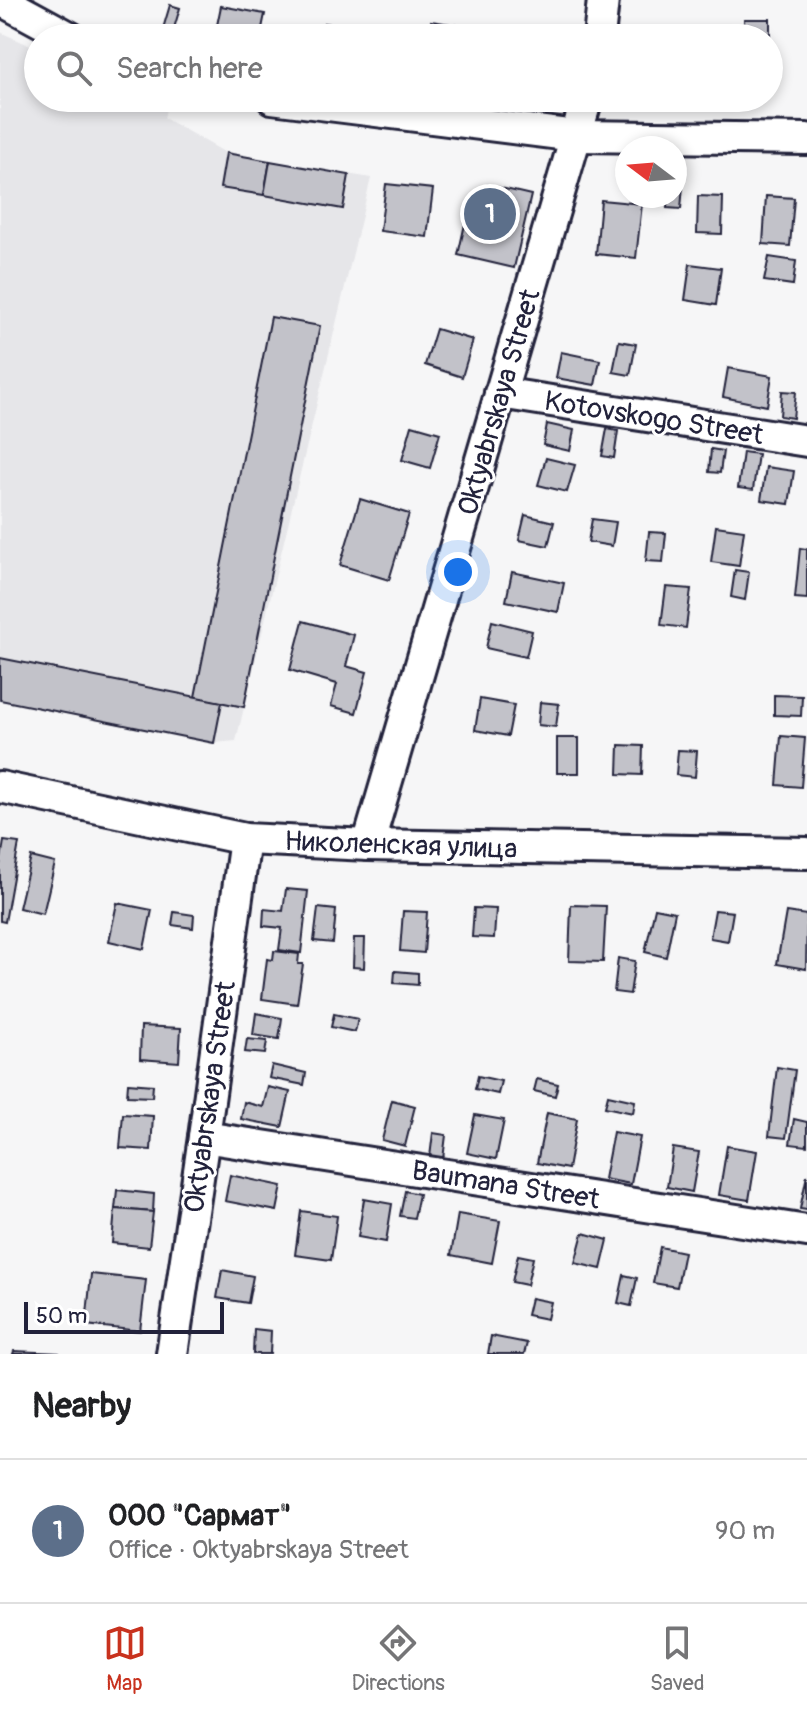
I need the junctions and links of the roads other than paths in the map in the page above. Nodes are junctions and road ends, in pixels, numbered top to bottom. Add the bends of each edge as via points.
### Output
1 (1, 0) edge
2 (603, 0) edge
3 (45, 24) edge
4 (600, 24) edge
5 (384, 112) edge
6 (583, 112) edge
7 (576, 136) junction
8 (807, 139) edge
9 (500, 393) junction
10 (807, 441) edge
11 (0, 787) edge
12 (245, 839) junction
13 (368, 845) junction
14 (807, 853) edge
15 (204, 1137) junction
16 (807, 1231) edge
17 (172, 1354) edge

1 - 3 street
2 - 4 street
5 - 7 street
6 - 7 street, Oktyabrskaya Street
7 - 8 street
7 - 9 street, Oktyabrskaya Street
9 - 10 street, Kotovskogo Street
9 - 13 street, Oktyabrskaya Street
11 - 12 street, Николенская улица
12 - 13 street, Николенская улица
12 - 15 street, Oktyabrskaya Street
13 - 14 street, Николенская улица
15 - 16 street, Baumana Street
15 - 17 street, Oktyabrskaya Street

